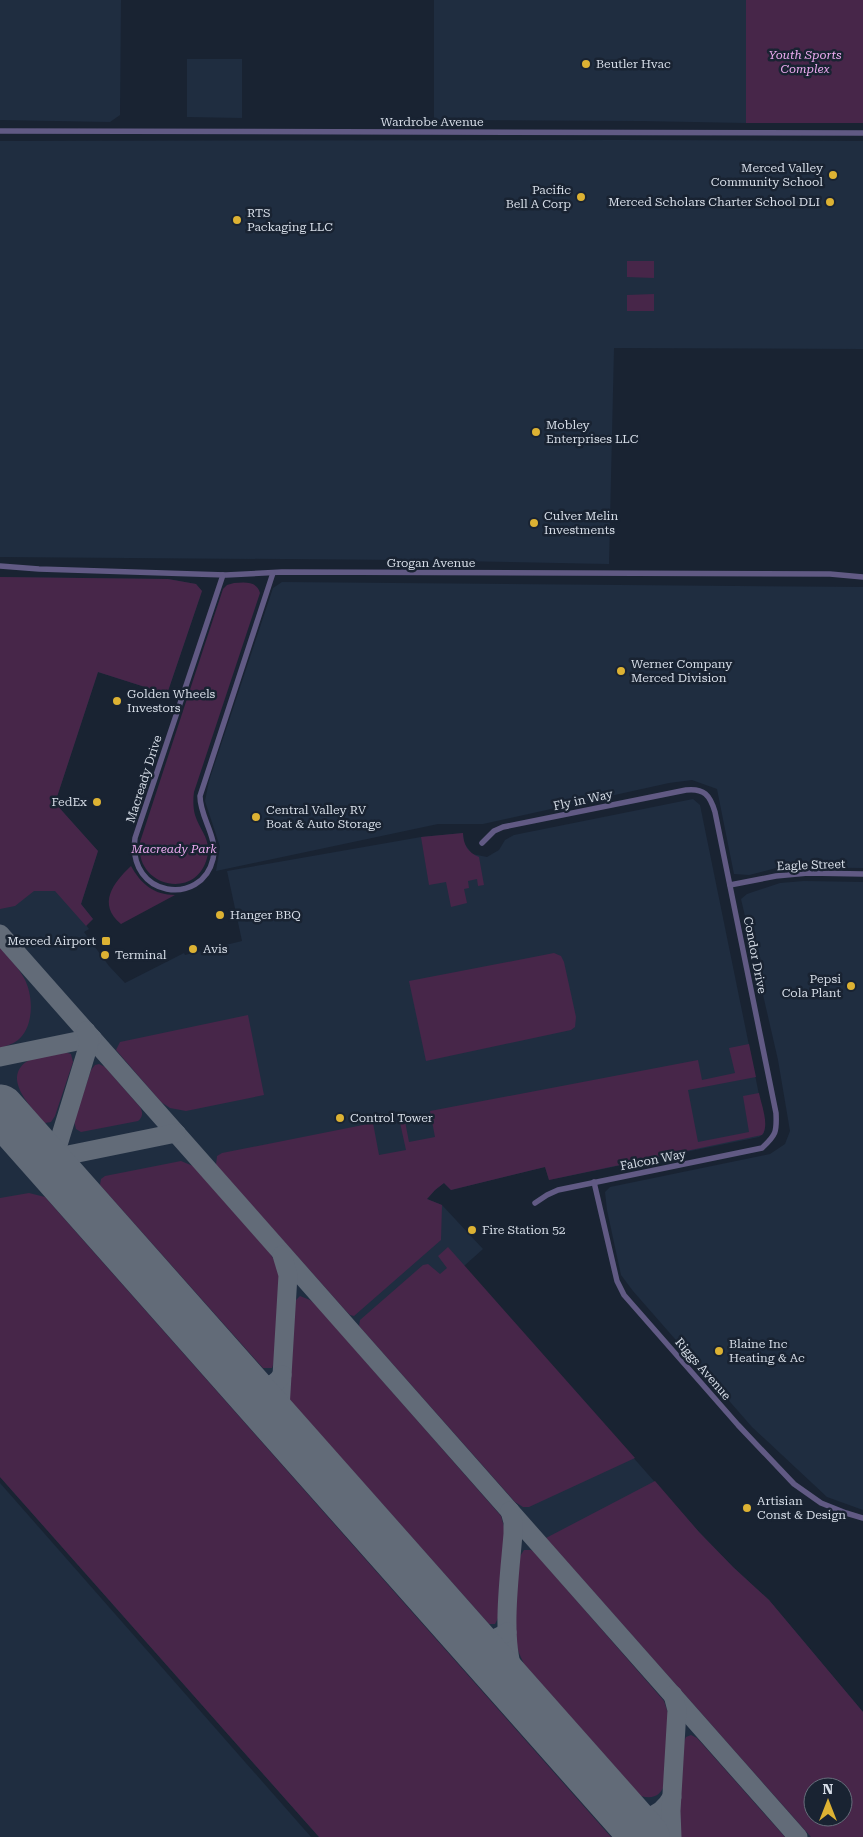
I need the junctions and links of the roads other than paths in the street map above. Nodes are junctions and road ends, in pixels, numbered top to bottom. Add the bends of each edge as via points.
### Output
1 (0, 131) edge
2 (863, 133) edge
3 (0, 566) edge
4 (273, 573) junction
5 (223, 574) junction
6 (863, 577) edge
7 (693, 789) joint
8 (482, 843) dead end
9 (863, 874) edge
10 (730, 885) junction
11 (774, 1136) joint
12 (594, 1182) junction
13 (535, 1203) dead end
14 (863, 1518) edge

1 - 2 street, Wardrobe Avenue
3 - 5 street, Grogan Avenue
4 - 5 street, Grogan Avenue
4 - 5 street, Macready Drive via 200,796 201,811 214,845 212,864 197,883 182,888 157,887 146,880 140,870 135,858 135,838
4 - 6 street, Grogan Avenue via 820,574
7 - 8 street, Fly in Way via 503,827
7 - 10 street, Condor Drive via 705,793 712,800
9 - 10 street, Eagle Street via 808,873
10 - 11 street, Condor Drive via 776,1114
11 - 12 street, Falcon Way via 762,1148
12 - 13 street, Falcon Way via 558,1190
12 - 14 street, Riggs Avenue via 617,1281 624,1294 794,1484 821,1503

